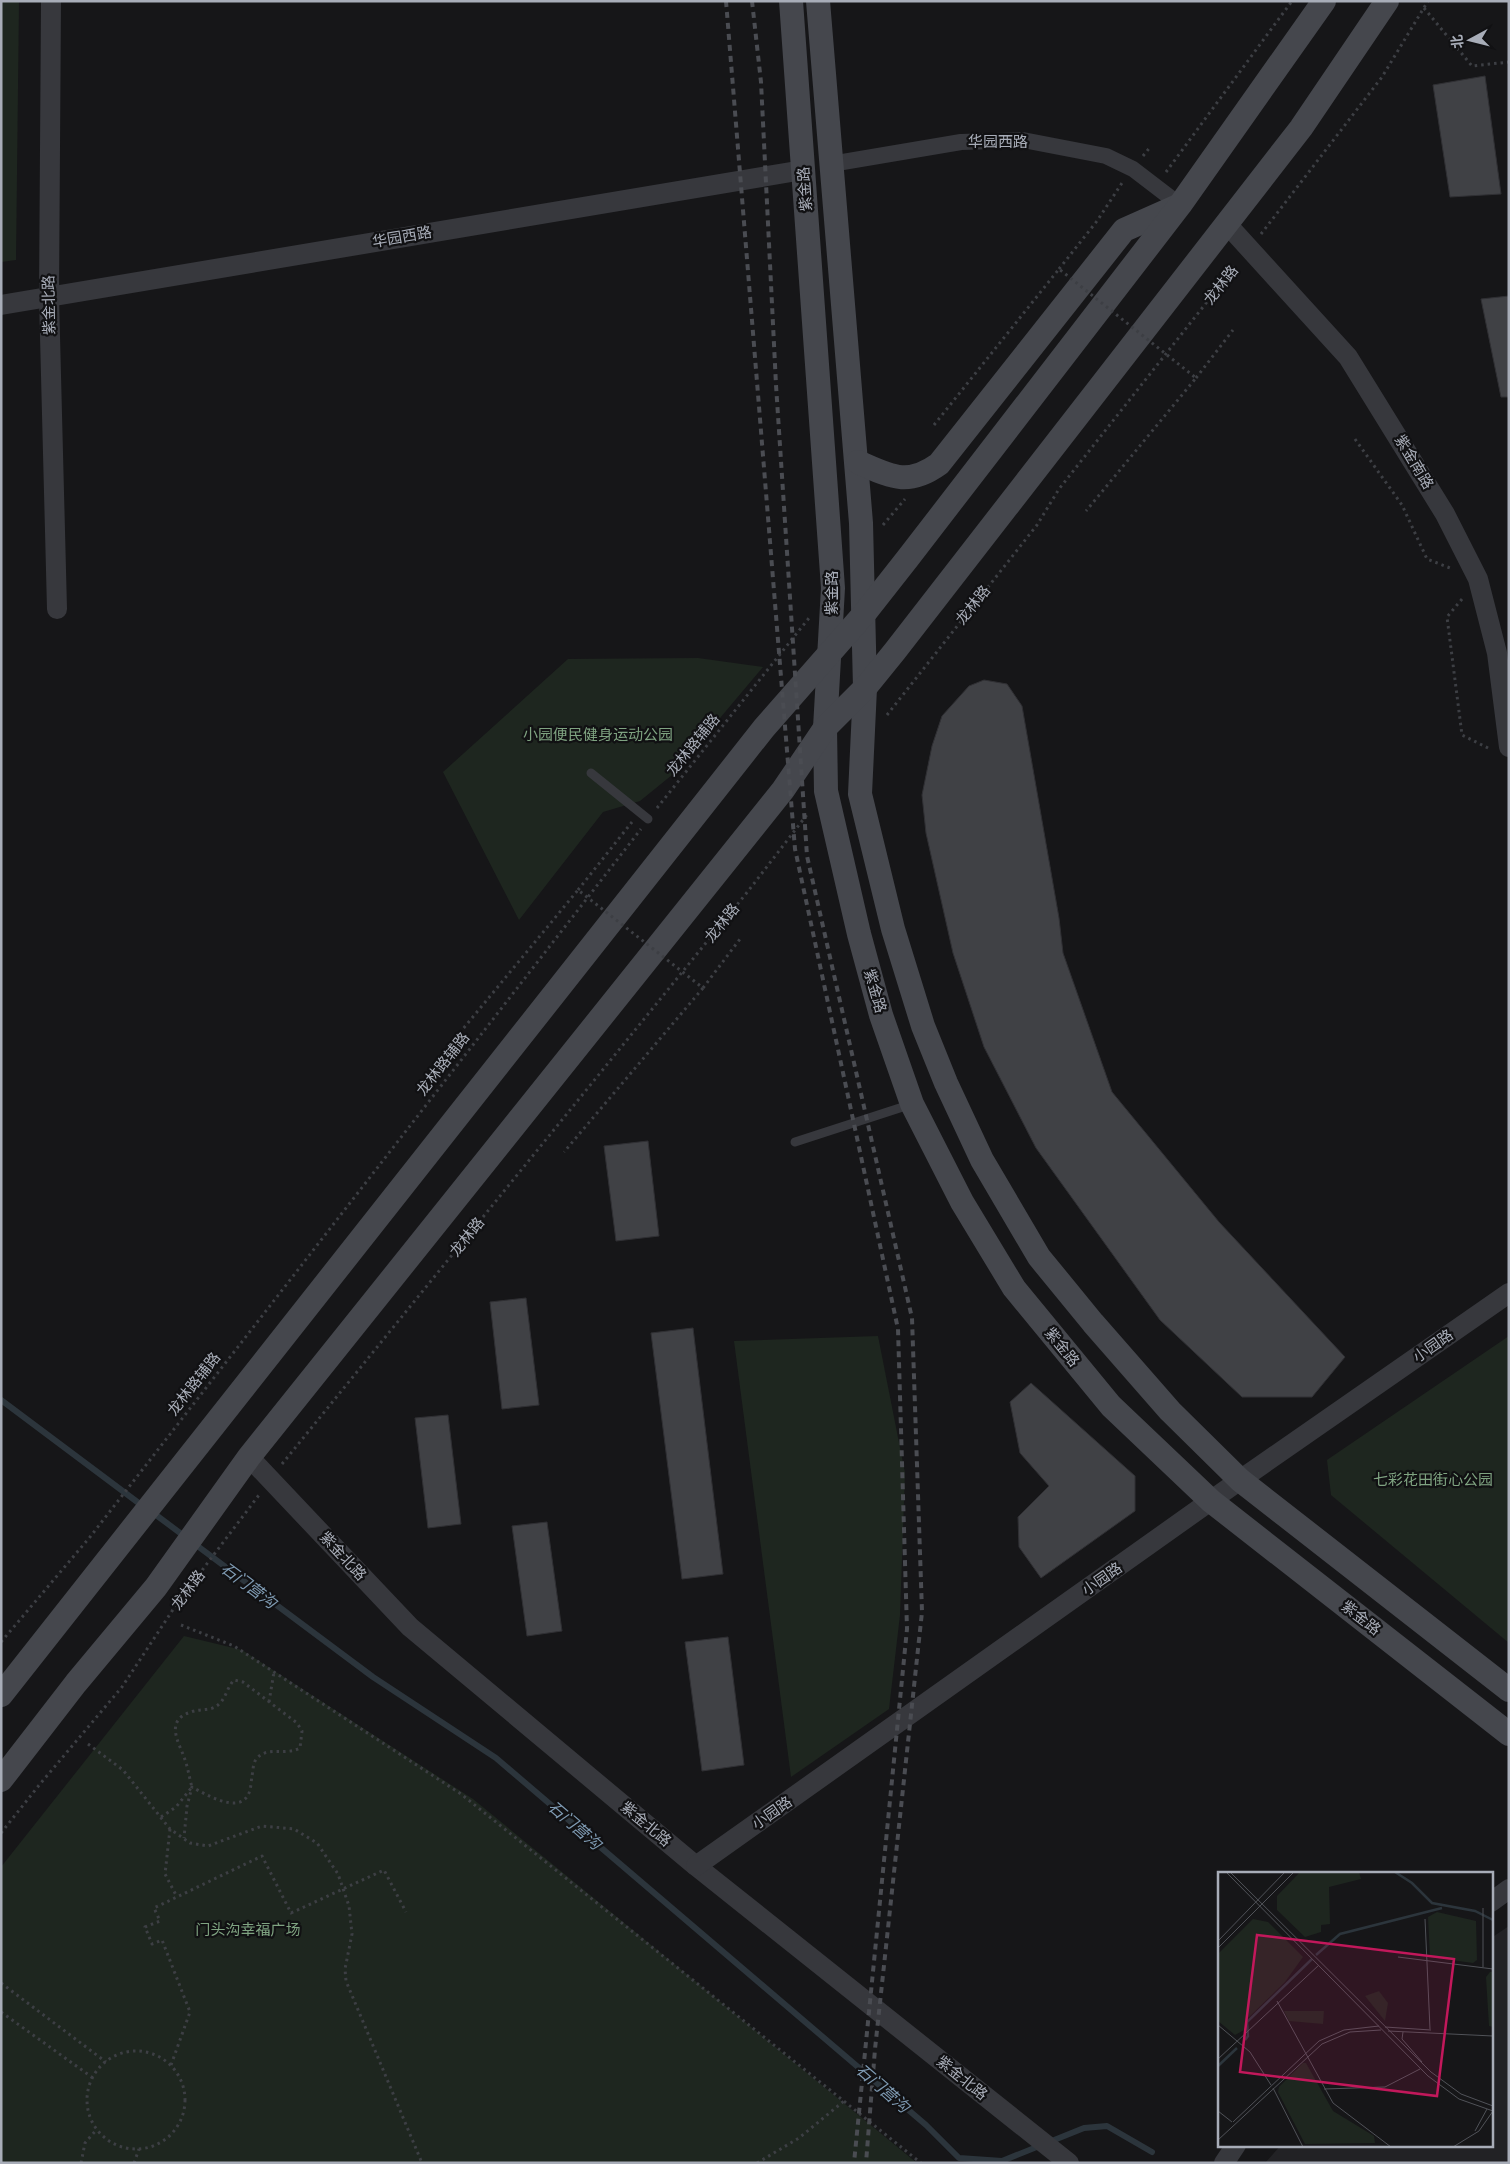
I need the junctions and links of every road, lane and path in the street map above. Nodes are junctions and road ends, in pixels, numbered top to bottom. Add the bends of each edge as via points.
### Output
1 (51, 1) edge
2 (790, 1) edge
3 (818, 1) edge
4 (1324, 1) edge
5 (1387, 1) edge
6 (1428, 1) edge
7 (1424, 8) junction
8 (1509, 62) edge
9 (831, 164) junction
10 (803, 170) junction
11 (1180, 205) junction
12 (1097, 221) dead end
13 (1226, 223) junction
14 (1250, 248) junction
15 (1059, 269) junction
16 (49, 297) junction
17 (1, 305) edge
18 (1233, 330) dead end
19 (1196, 378) junction
20 (934, 426) dead end
21 (1355, 439) dead end
22 (858, 462) junction
23 (1086, 511) dead end
24 (1478, 579) junction
25 (57, 609) dead end
26 (864, 614) junction
27 (811, 616) dead end
28 (831, 651) junction
29 (1504, 676) edge
30 (864, 688) junction
31 (886, 716) dead end
32 (825, 728) junction
33 (1501, 749) edge
34 (591, 773) dead end
35 (826, 791) junction
36 (648, 819) junction
37 (618, 839) dead end
38 (578, 890) junction
39 (740, 939) dead end
40 (703, 988) junction
41 (443, 1053) dead end
42 (912, 1104) junction
43 (795, 1142) dead end
44 (564, 1152) dead end
45 (1509, 1293) edge
46 (249, 1457) junction
47 (271, 1478) junction
48 (1240, 1480) junction
49 (1211, 1501) junction
50 (181, 1625) dead end
51 (1, 1642) edge
52 (274, 1672) junction
53 (1509, 1690) edge
54 (1, 1695) edge
55 (270, 1702) junction
56 (1509, 1734) edge
57 (88, 1744) dead end
58 (1, 1780) edge
59 (192, 1787) junction
60 (161, 1817) junction
61 (170, 1829) junction
62 (1, 1834) edge
63 (184, 1838) junction
64 (696, 1866) junction
65 (1509, 1889) edge
66 (344, 1890) junction
67 (177, 1897) junction
68 (1492, 1901) edge
69 (406, 1912) dead end
70 (1, 1983) edge
71 (1, 2012) edge
72 (106, 2062) junction
73 (170, 2065) junction
74 (93, 2078) junction
75 (844, 2101) junction
76 (97, 2129) junction
77 (1235, 2146) edge
78 (139, 2149) junction
79 (1066, 2161) edge
80 (81, 2163) edge
81 (134, 2163) edge
82 (422, 2163) edge
83 (757, 2163) edge
84 (921, 2163) edge
85 (1224, 2163) edge

1 - 16 street, 紫金北路
2 - 10 main road, 紫金路
3 - 9 main road, 紫金路
4 - 11 main road
5 - 13 main road, 龙林路 via 1301,128
6 - 7 path, 龙林路
7 - 8 path via 1472,66
7 - 14 path, 龙林路 via 1382,77
9 - 11 street, 华园西路 via 961,142 1023,140 1106,156 1133,169
9 - 22 main road, 紫金路
10 - 16 street, 华园西路
10 - 28 main road, 紫金路 via 833,588
11 - 22 main road via 1124,230 939,464 910,478 892,477
11 - 26 main road
12 - 15 path
13 - 14 street, 紫金南路
13 - 30 main road, 龙林路
14 - 24 street, 紫金南路 via 1348,357 1436,498
14 - 31 path, 龙林路 via 1059,489 1037,525
15 - 19 path, bridge
15 - 20 path, bridge
16 - 17 street, 华园西路
16 - 25 street, 紫金北路
18 - 19 path
19 - 23 path, bridge
21 - 24 path via 1402,505 1427,559
22 - 26 main road, 紫金路
24 - 29 street, 紫金南路
24 - 33 path via 1447,617 1462,735
26 - 28 main road
26 - 30 main road, 紫金路
27 - 36 path, 龙林路辅路
28 - 32 main road, 紫金路
28 - 54 main road via 737,761
29 - 33 street, 紫金南路
30 - 32 main road, 龙林路
30 - 48 main road, 紫金路 via 860,794 894,929 923,1026 982,1160 1039,1257 1170,1412
32 - 35 main road, 紫金路
32 - 46 main road, 龙林路 via 783,790
34 - 36 lane
35 - 42 main road, 紫金路 via 881,1015
35 - 47 path, 龙林路
36 - 51 path, 龙林路辅路 via 90,1537
37 - 38 path
38 - 40 path, bridge
38 - 41 path, bridge
39 - 40 path
40 - 44 path, bridge
42 - 43 lane
42 - 49 main road, 紫金路 via 962,1202 1014,1288 1111,1406
45 - 48 street, 小园路
46 - 47 street, 紫金北路
46 - 58 main road, 龙林路 via 156,1587
47 - 62 path, 龙林路 via 178,1602 122,1687
47 - 64 street, 紫金北路 via 410,1627
48 - 49 street, 小园路
48 - 53 main road, 紫金路
49 - 56 main road, 紫金路
49 - 64 street, 小园路
50 - 52 path via 234,1646
52 - 55 path
52 - 75 path via 460,1794
55 - 59 path via 243,1682 234,1680 221,1703 180,1718 175,1726 175,1737
55 - 59 path via 302,1731 300,1748 286,1753 274,1751 263,1754 256,1760 248,1796 241,1801 231,1803
57 - 60 path via 123,1770
59 - 60 path via 176,1806
59 - 63 path
60 - 61 path
61 - 63 path
61 - 67 path via 165,1874
63 - 66 path via 190,1843 208,1846 262,1826 294,1829 317,1843 338,1874
64 - 79 street, 紫金北路
65 - 68 street
66 - 67 path via 291,1913 262,1856
66 - 69 path via 384,1870
66 - 82 path via 352,1934 345,1969 346,1981
67 - 73 path via 154,1908 160,1921 145,1927 152,1944 162,1940 190,2012
70 - 72 path
71 - 74 path
72 - 73 path via 125,2051 142,2051 157,2055
72 - 74 path
73 - 78 path via 180,2078 185,2093 184,2110 168,2137
74 - 76 path via 87,2099
75 - 83 path via 799,2138
75 - 84 path
76 - 78 path via 108,2140 123,2147
76 - 80 path via 85,2143
77 - 85 street
78 - 81 path

